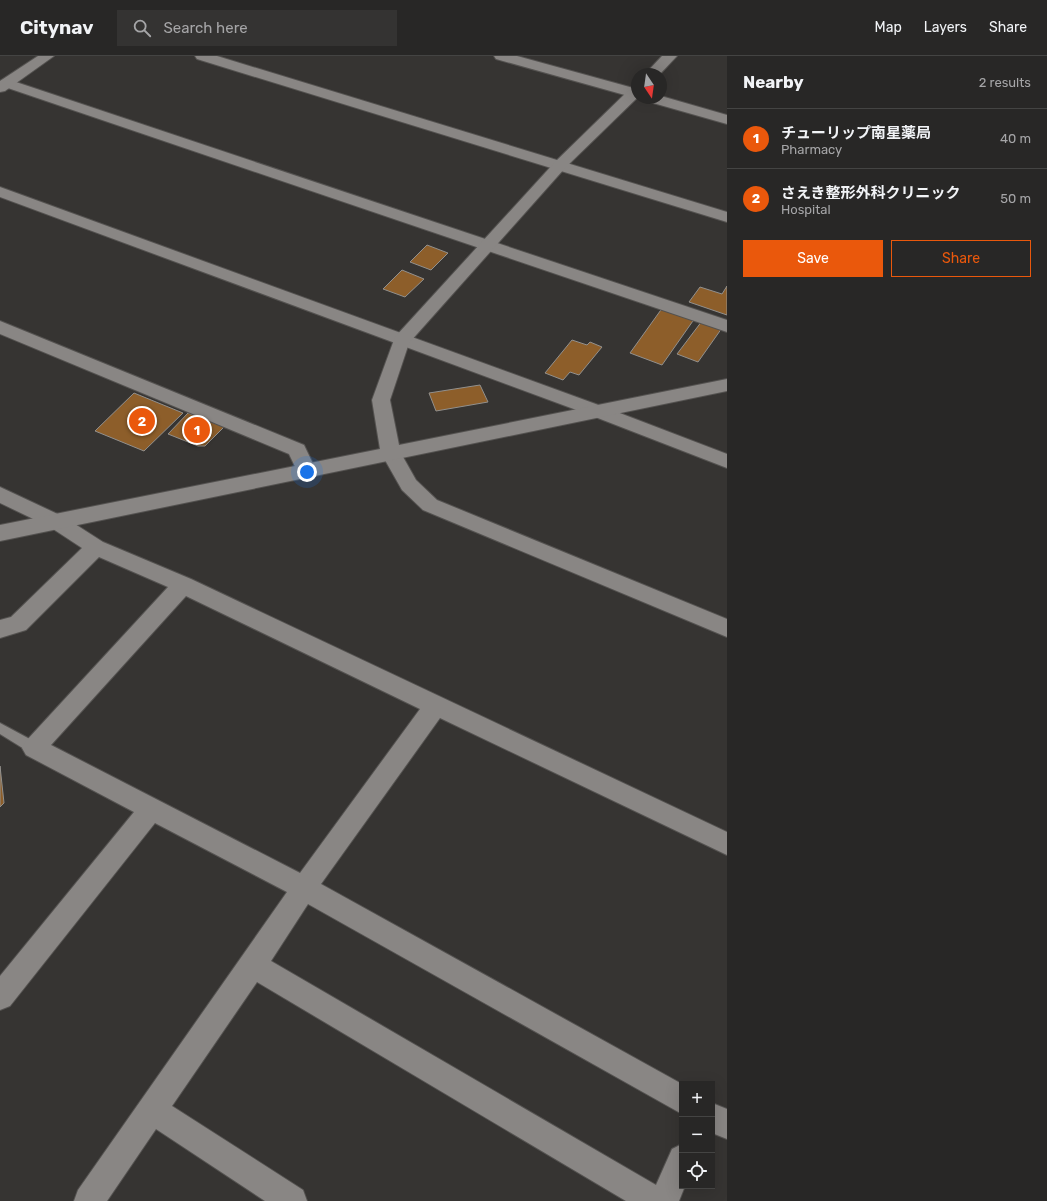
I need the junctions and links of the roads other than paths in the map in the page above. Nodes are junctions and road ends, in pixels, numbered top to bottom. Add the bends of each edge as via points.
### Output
1 (47, 56) edge
2 (202, 56) edge
3 (501, 56) edge
4 (670, 56) edge
5 (658, 68) edge
6 (4, 86) edge
7 (631, 91) edge
8 (631, 97) edge
9 (667, 103) edge
10 (727, 120) edge
11 (560, 165) junction
12 (0, 192) edge
13 (727, 217) edge
14 (488, 244) junction
15 (727, 326) edge
16 (0, 327) edge
17 (401, 341) junction
18 (727, 384) edge
19 (597, 411) junction
20 (391, 453) junction
21 (727, 461) edge
22 (306, 470) junction
23 (0, 494) edge
24 (56, 522) junction
25 (0, 533) edge
26 (96, 547) junction
27 (183, 585) junction
28 (727, 628) edge
29 (0, 629) edge
30 (436, 705) junction
31 (0, 728) edge
32 (34, 748) junction
33 (150, 810) junction
34 (727, 844) edge
35 (304, 888) junction
36 (253, 965) junction
37 (0, 997) edge
38 (679, 1098) edge
39 (152, 1110) junction
40 (715, 1119) edge
41 (727, 1125) edge
42 (679, 1166) edge
43 (89, 1201) edge
44 (292, 1201) edge
45 (654, 1201) edge
46 (664, 1201) edge

1 - 6 street
2 - 11 street
3 - 7 street
4 - 5 street
6 - 14 street
8 - 11 street
9 - 10 street
11 - 13 street
11 - 14 street
12 - 17 street
14 - 15 street
14 - 17 street
16 - 22 street via 297,450
17 - 19 street
17 - 20 street via 382,400
18 - 19 street
19 - 20 street
19 - 21 street
20 - 22 street
20 - 28 street via 409,485 430,504
22 - 24 street
23 - 24 street
24 - 25 street
24 - 26 street
26 - 27 street
26 - 29 street via 18,624
27 - 30 street
27 - 32 street
30 - 34 street
30 - 35 street
31 - 32 lane
32 - 33 street
33 - 35 street
33 - 37 street
35 - 36 street
35 - 38 street
36 - 39 street
36 - 45 street
39 - 43 street
39 - 44 street
40 - 41 street
42 - 46 street

